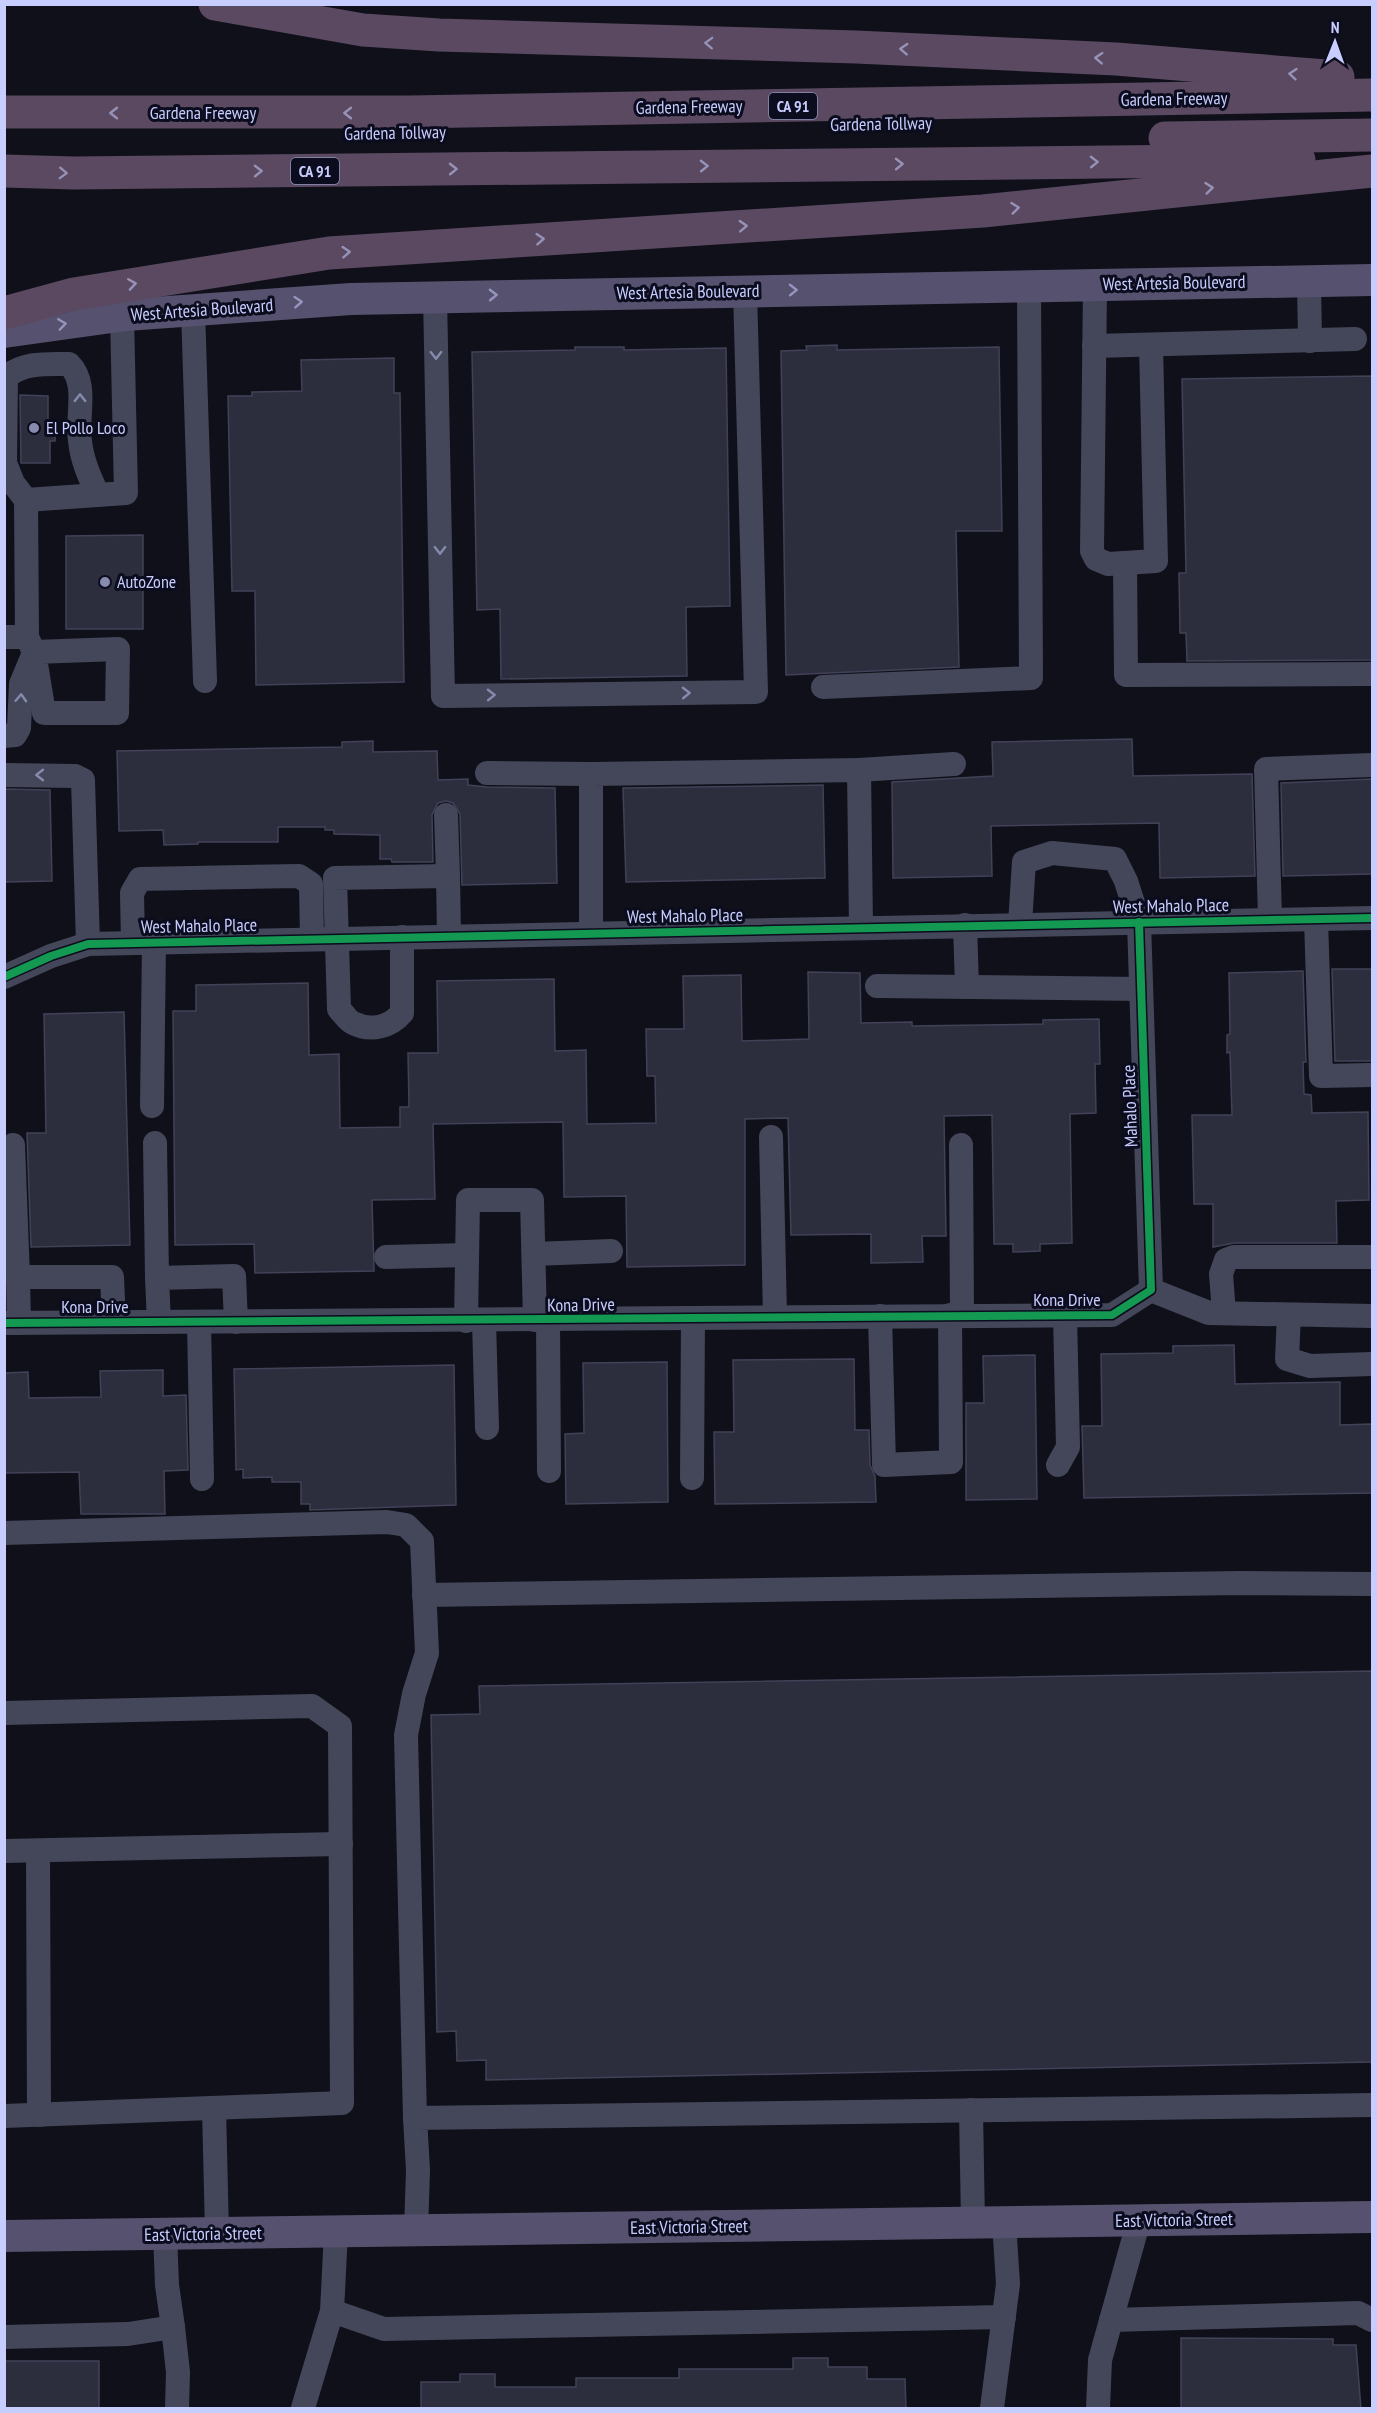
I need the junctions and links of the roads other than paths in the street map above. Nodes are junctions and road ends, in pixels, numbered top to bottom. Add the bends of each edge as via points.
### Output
1 (215, 4) edge
2 (1372, 80) edge
3 (1372, 95) edge
4 (4, 112) edge
5 (214, 113) junction
6 (1372, 115) edge
7 (1372, 135) edge
8 (1372, 159) edge
9 (625, 167) junction
10 (4, 171) edge
11 (1372, 171) edge
12 (1372, 280) edge
13 (1309, 281) junction
14 (1095, 285) junction
15 (1029, 286) junction
16 (745, 291) junction
17 (435, 296) junction
18 (193, 310) junction
19 (4, 313) edge
20 (122, 316) junction
21 (4, 332) edge
22 (1355, 339) dead end
23 (1310, 341) junction
24 (1094, 345) junction
25 (1151, 345) junction
26 (98, 495) junction
27 (26, 500) junction
28 (1125, 563) junction
29 (22, 642) edge
30 (1372, 674) edge
31 (205, 681) dead end
32 (823, 687) dead end
33 (4, 736) edge
34 (954, 764) dead end
35 (1372, 765) edge
36 (859, 770) junction
37 (487, 772) dead end
38 (591, 774) junction
39 (4, 775) edge
40 (446, 815) dead end
41 (448, 876) junction
42 (1372, 918) edge
43 (1270, 919) junction
44 (1316, 919) junction
45 (1139, 922) junction
46 (1020, 924) junction
47 (965, 926) junction
48 (861, 928) junction
49 (591, 933) junction
50 (449, 936) junction
51 (402, 937) junction
52 (312, 939) junction
53 (336, 939) junction
54 (143, 943) junction
55 (88, 944) junction
56 (4, 977) edge
57 (877, 986) dead end
58 (967, 987) junction
59 (1141, 989) junction
60 (1372, 1075) edge
61 (152, 1106) dead end
62 (771, 1137) dead end
63 (155, 1143) dead end
64 (13, 1145) dead end
65 (961, 1145) dead end
66 (611, 1251) dead end
67 (534, 1254) junction
68 (467, 1255) junction
69 (386, 1257) dead end
70 (1372, 1257) edge
71 (18, 1277) junction
72 (158, 1278) junction
73 (1151, 1290) junction
74 (1224, 1313) junction
75 (956, 1315) junction
76 (1065, 1315) junction
77 (1289, 1315) junction
78 (880, 1316) junction
79 (1372, 1316) edge
80 (775, 1317) junction
81 (693, 1318) junction
82 (541, 1320) junction
83 (475, 1321) junction
84 (114, 1322) junction
85 (159, 1322) junction
86 (199, 1322) junction
87 (236, 1322) junction
88 (12, 1323) edge
89 (1372, 1364) edge
90 (487, 1428) dead end
91 (1058, 1466) dead end
92 (549, 1471) dead end
93 (692, 1478) dead end
94 (202, 1479) dead end
95 (4, 1533) edge
96 (1372, 1584) edge
97 (424, 1595) junction
98 (4, 1713) edge
99 (341, 1844) junction
100 (4, 1851) edge
101 (38, 1851) junction
102 (1372, 2105) edge
103 (214, 2108) junction
104 (971, 2110) junction
105 (39, 2115) junction
106 (4, 2116) edge
107 (415, 2118) junction
108 (1372, 2217) edge
109 (1139, 2220) junction
110 (1004, 2222) junction
111 (973, 2223) junction
112 (416, 2230) junction
113 (336, 2232) junction
114 (165, 2234) junction
115 (217, 2234) junction
116 (4, 2236) edge
117 (333, 2311) junction
118 (1004, 2317) junction
119 (1112, 2320) junction
120 (1372, 2320) edge
121 (173, 2327) junction
122 (4, 2337) edge
123 (177, 2409) edge
124 (303, 2409) edge
125 (992, 2409) edge
126 (1098, 2409) edge

2 -> 1 highway via 1092,58 844,46 439,35 363,30
3 -> 5 highway, Gardena Freeway / CA 91
5 -> 4 highway, Gardena Freeway / CA 91
5 - 6 highway, Gardena Tollway via 273,135
7 - 9 highway, Gardena Tollway via 677,145
9 -> 8 highway, CA 91
10 -> 9 highway, CA 91
19 -> 11 highway via 74,294 330,254 983,212
12 - 13 main road, West Artesia Boulevard
13 - 14 main road, West Artesia Boulevard
13 - 23 street
14 - 15 main road, West Artesia Boulevard
14 - 24 street
16 -> 15 main road, West Artesia Boulevard
15 - 32 street via 1031,678
17 -> 16 main road, West Artesia Boulevard
17 -> 16 street via 443,696 756,692
18 -> 17 main road, West Artesia Boulevard
18 - 20 main road, West Artesia Boulevard
18 - 31 street
21 -> 20 main road, West Artesia Boulevard
20 - 26 street via 126,493
22 - 23 street
23 - 25 street
24 - 25 street
24 - 28 street via 1092,551 1095,559 1108,564
25 - 28 street via 1156,561
26 - 27 street
26 -> 27 street via 79,440 80,382 69,364 41,364 6,377 5,463
27 - 29 street
28 - 30 street via 1126,675
33 -> 29 street via 15,735 19,728
34 - 36 street
35 - 43 street via 1266,769
36 - 38 street
36 - 48 street
37 - 38 street
38 - 49 street
55 -> 39 street via 83,780 75,776
40 - 41 street
41 - 50 street
41 - 53 street via 335,878
42 - 44 street, West Mahalo Place
43 - 44 street, West Mahalo Place
43 - 45 street, West Mahalo Place
44 - 60 street via 1322,1076
45 - 46 street, West Mahalo Place
45 - 46 street, Mahalo Place via 1115,859 1052,853 1024,862
45 - 59 street, Mahalo Place
46 - 47 street, West Mahalo Place
47 - 48 street, West Mahalo Place
47 - 58 street
48 - 49 street, West Mahalo Place
49 - 50 street, West Mahalo Place
50 - 51 street, West Mahalo Place
51 - 53 street, West Mahalo Place
51 - 53 street via 402,1013 393,1024 376,1028 352,1023 339,1009
52 - 53 street, West Mahalo Place
52 - 54 street, West Mahalo Place
52 - 54 street via 311,884 299,876 140,879 132,893
54 - 55 street, West Mahalo Place
54 - 61 street
55 - 56 street, West Mahalo Place
57 - 58 street
58 - 59 street
59 - 73 street, Mahalo Place
62 - 80 street
63 - 72 street
64 - 71 street
65 - 75 street
66 - 67 street
67 - 68 street via 532,1200 468,1200
67 - 82 street
68 - 69 street
68 - 83 street
70 - 74 street via 1226,1260 1221,1274
71 - 84 street via 112,1277
71 - 88 street
72 - 85 street
72 - 87 street via 234,1276
73 - 74 street via 1199,1310
73 - 76 street, Kona Drive via 1112,1315
74 - 77 street
75 - 76 street, Kona Drive
75 - 78 street, Kona Drive
75 - 78 street via 951,1462 884,1465
76 - 91 street via 1068,1448
77 - 79 street
77 - 89 street via 1287,1359 1310,1366
78 - 80 street, Kona Drive
80 - 81 street, Kona Drive
81 - 82 street, Kona Drive
81 - 93 street
82 - 83 street, Kona Drive
82 - 92 street
83 - 87 street, Kona Drive
83 - 90 street
84 - 85 street, Kona Drive
84 - 88 street, Kona Drive
85 - 86 street, Kona Drive
86 - 87 street, Kona Drive
86 - 94 street
95 - 97 street via 387,1522 406,1525 422,1541
96 - 97 street
97 - 107 street via 427,1653 406,1735
98 - 99 street via 312,1706 340,1726
99 - 101 street
99 - 103 street via 342,2103
100 - 101 street
101 - 105 street
102 - 104 street
103 - 105 street
103 - 115 street
104 - 107 street
104 - 111 street
105 - 106 street
107 - 112 street
108 - 109 main road, East Victoria Street
109 - 110 main road, East Victoria Street
109 - 119 street
110 - 111 main road, East Victoria Street
110 - 118 street via 1008,2284
111 - 112 main road, East Victoria Street
112 - 113 main road, East Victoria Street
113 - 115 main road, East Victoria Street
113 - 117 street
114 - 115 main road, East Victoria Street
114 - 116 main road, East Victoria Street
114 - 121 street
117 - 118 street via 384,2329
117 - 124 street
118 - 125 street
119 - 120 street via 1358,2313
119 - 126 street via 1100,2360
121 - 122 street via 128,2334
121 - 123 street

